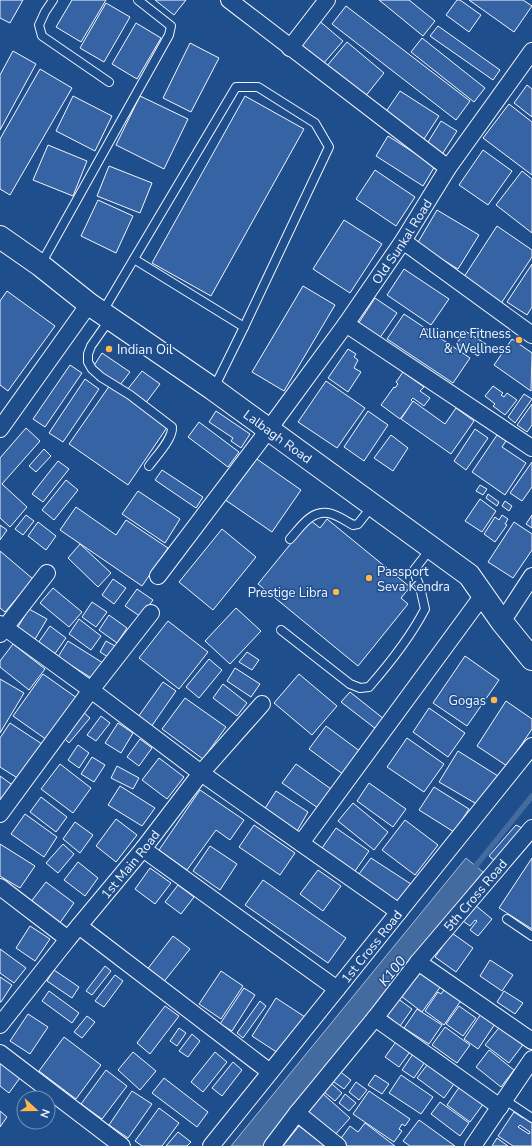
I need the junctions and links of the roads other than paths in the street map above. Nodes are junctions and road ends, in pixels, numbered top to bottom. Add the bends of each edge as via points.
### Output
1 (54, 0) edge
2 (138, 0) edge
3 (327, 0) edge
4 (233, 1) edge
5 (290, 48) junction
6 (532, 51) edge
7 (109, 82) dead end
8 (448, 168) junction
9 (0, 237) edge
10 (403, 241) junction
11 (134, 259) junction
12 (40, 265) junction
13 (101, 312) junction
14 (346, 324) junction
15 (244, 327) junction
16 (532, 335) edge
17 (213, 389) junction
18 (0, 429) edge
19 (268, 429) junction
20 (532, 448) edge
21 (149, 466) dead end
22 (373, 505) junction
23 (290, 539) dead end
24 (431, 547) junction
25 (47, 573) dead end
26 (158, 576) dead end
27 (532, 576) edge
28 (483, 595) junction
29 (151, 613) dead end
30 (502, 622) junction
31 (1, 628) edge
32 (281, 630) dead end
33 (532, 659) edge
34 (91, 690) junction
35 (262, 704) dead end
36 (532, 746) edge
37 (201, 773) junction
38 (0, 814) edge
39 (532, 828) edge
40 (301, 842) junction
41 (143, 849) junction
42 (0, 886) edge
43 (399, 912) junction
44 (507, 920) dead end
45 (79, 926) junction
46 (532, 936) edge
47 (68, 939) junction
48 (418, 962) junction
49 (336, 989) junction
50 (375, 1018) junction
51 (0, 1025) edge
52 (532, 1041) edge
53 (0, 1053) edge
54 (532, 1059) edge
55 (270, 1072) junction
56 (503, 1103) junction
57 (297, 1113) junction
58 (532, 1118) edge
59 (122, 1146) edge
60 (211, 1146) edge
61 (272, 1146) edge
62 (338, 1146) edge
63 (473, 1146) edge

1 - 7 lane via 39,25 42,36
2 - 12 lane via 171,26 169,35
3 - 5 street
4 - 5 street
5 - 8 street
6 - 8 street, Old Sunkal Road
8 - 10 street, Old Sunkal Road
9 - 12 main road, Lalbagh Road
10 - 14 street, Old Sunkal Road
10 - 16 street
11 - 13 lane
11 - 15 lane
11 - 15 lane via 236,86 258,87 315,123 329,147
12 - 13 main road, Lalbagh Road
13 - 17 main road, Lalbagh Road
13 - 18 street
13 - 21 lane via 88,354 88,362 92,369 172,426 169,439
14 - 19 street, Old Sunkal Road
14 - 20 street
15 - 17 lane
17 - 19 main road, Lalbagh Road
19 - 22 main road, Lalbagh Road
19 - 26 street, Old Sunkal Road
22 - 23 lane via 358,524 354,525 329,513 311,516
22 - 24 main road, Lalbagh Road
24 - 28 main road, Lalbagh Road via 469,575
24 - 32 lane via 414,570 426,609 396,654 368,687 360,688 350,684
25 - 31 street
27 - 30 street
28 - 30 main road, Lalbagh Road
28 - 40 street
29 - 34 street
30 - 33 main road, Lalbagh Road
31 - 34 street
34 - 37 street
34 - 38 street
35 - 37 street, 1st Main Road
36 - 43 street, 1st Cross Road
37 - 40 street
37 - 41 street, 1st Main Road
39 - 48 street, 5th Cross Road
40 - 43 street
41 - 45 street, 1st Main Road
41 - 49 street
42 - 47 street
43 - 49 street, 1st Cross Road
44 - 46 lane
45 - 47 street, 1st Main Road
45 - 55 street
47 - 51 street, 1st Main Road
48 - 50 street, 5th Cross Road
48 - 52 street
49 - 55 street, 1st Cross Road
50 - 56 street
50 - 57 street
53 - 59 street
54 - 56 street
55 - 60 street, 1st Cross Road
56 - 58 lane
56 - 63 street
57 - 61 street
57 - 62 street

